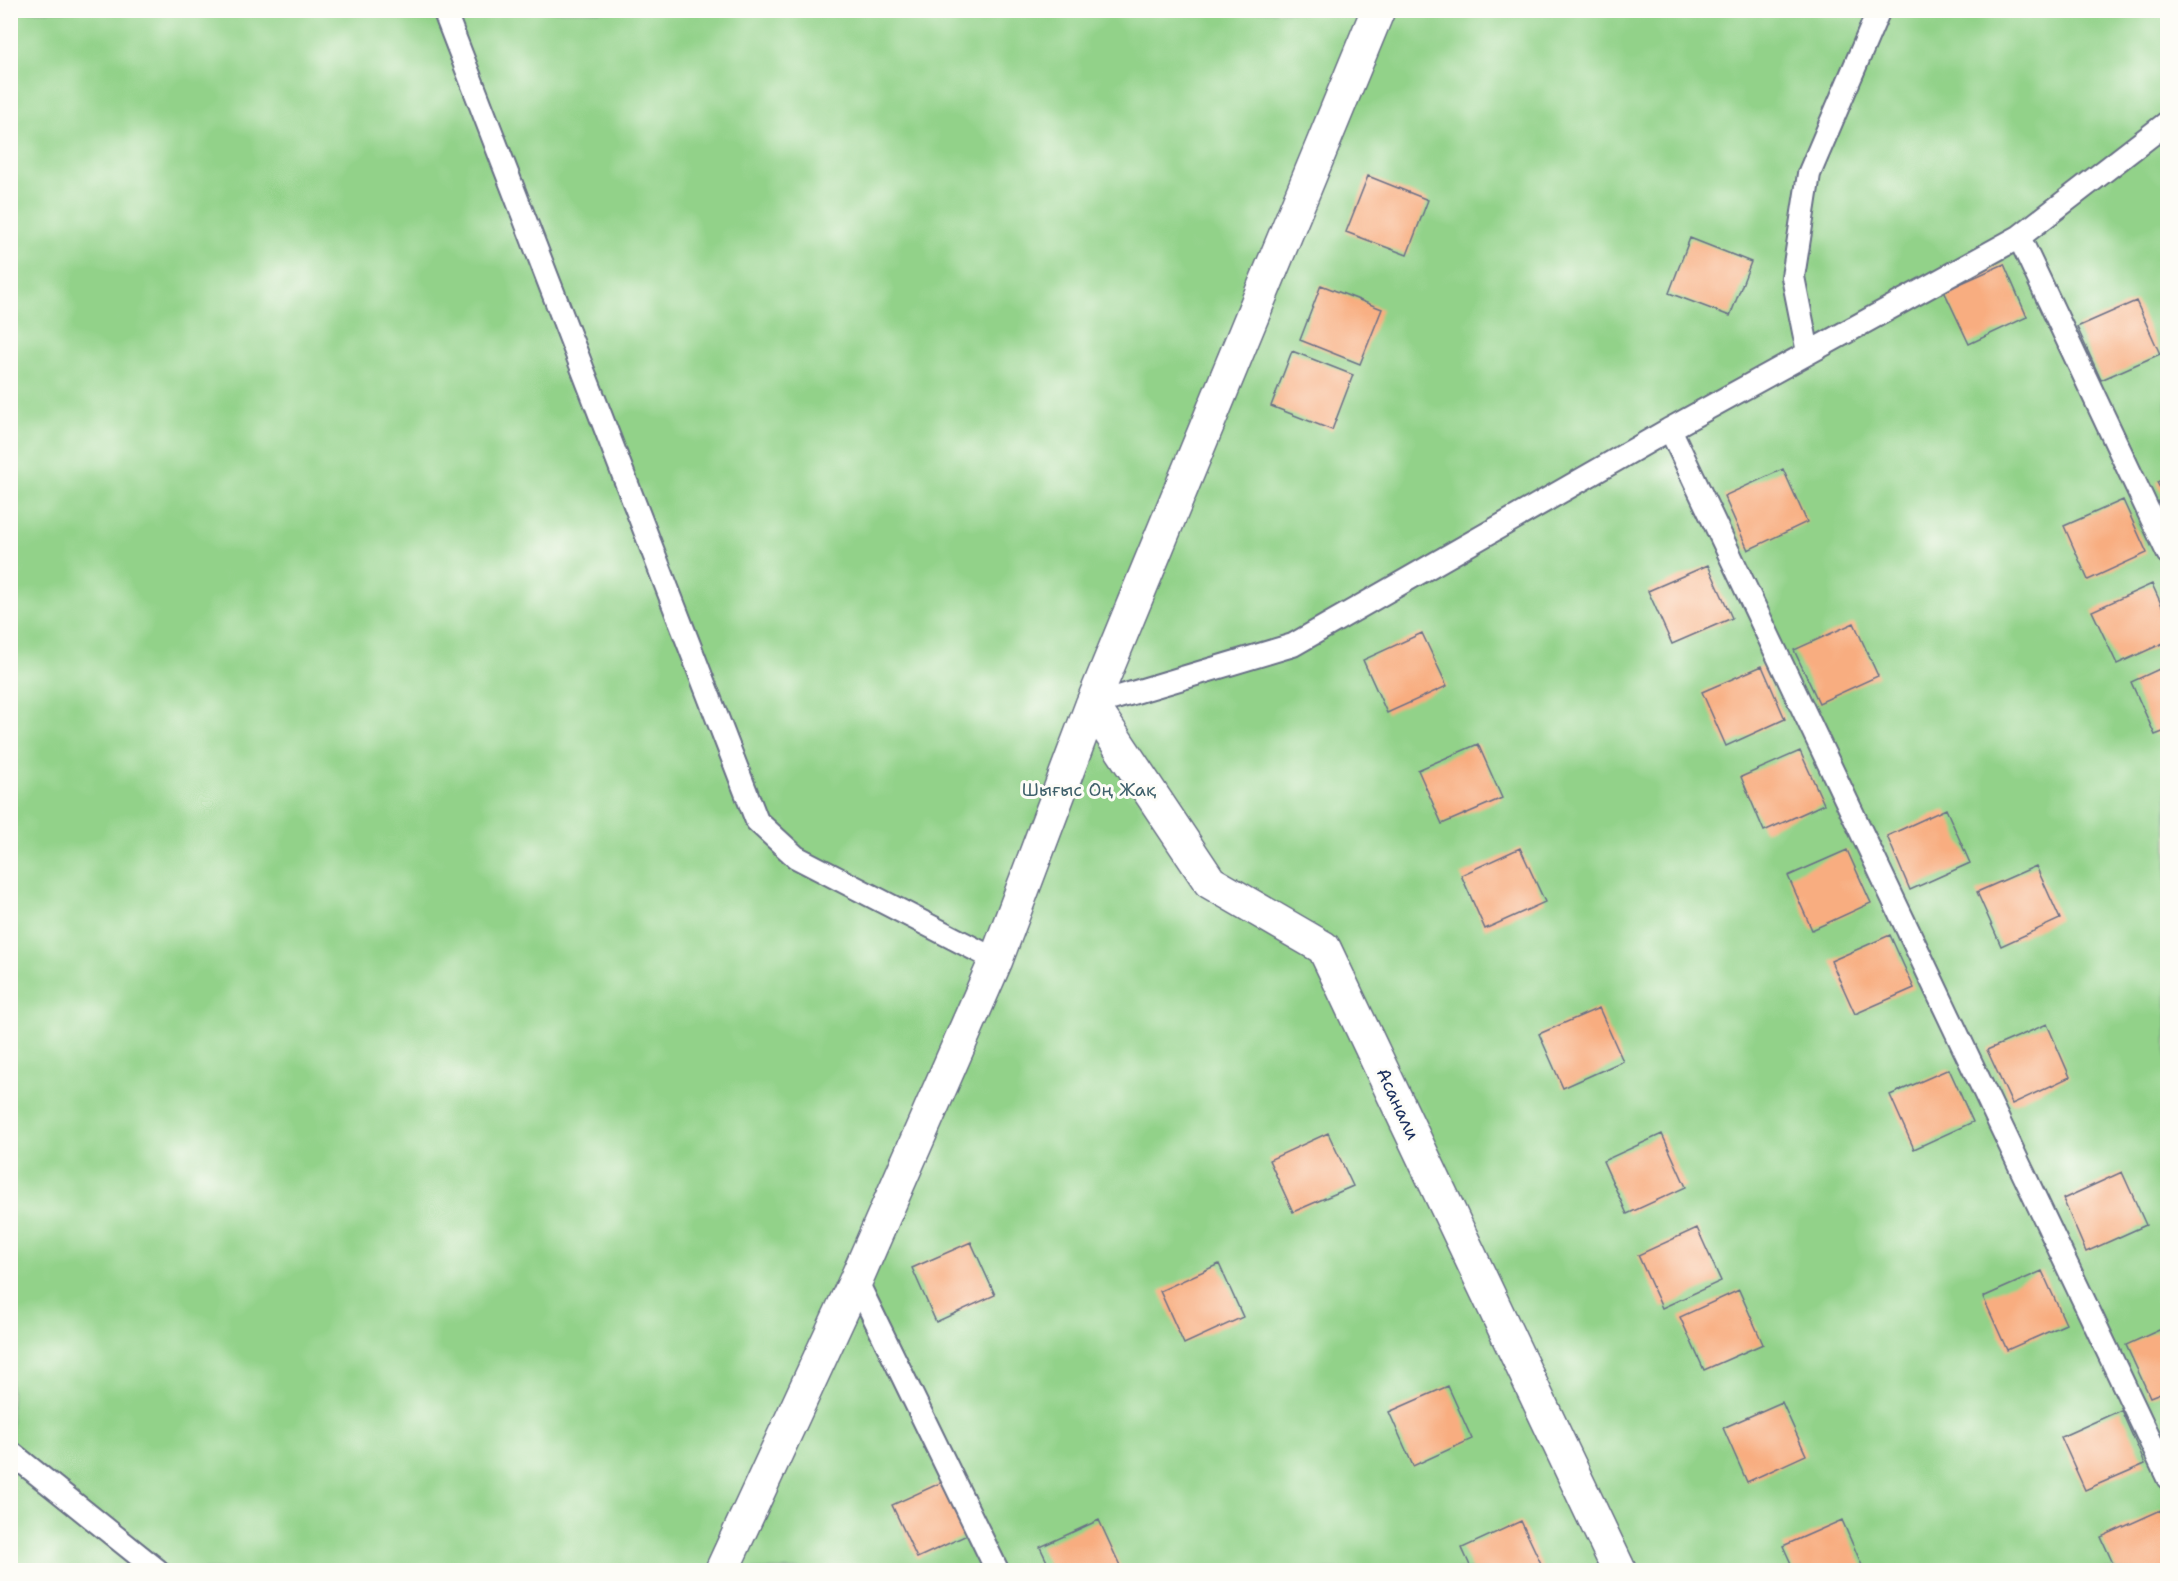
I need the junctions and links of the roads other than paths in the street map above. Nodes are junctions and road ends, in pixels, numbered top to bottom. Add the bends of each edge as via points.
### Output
1 (444, 10) edge
2 (1378, 10) edge
3 (1879, 10) edge
4 (2168, 122) edge
5 (2019, 237) junction
6 (1808, 352) junction
7 (1670, 429) junction
8 (2168, 553) edge
9 (1092, 705) junction
10 (996, 960) junction
11 (856, 1280) junction
12 (10, 1452) edge
13 (2168, 1478) edge
14 (157, 1570) edge
15 (722, 1570) edge
16 (997, 1570) edge
17 (1619, 1570) edge

1 - 10 lane via 757,821 796,857
2 - 9 street
3 - 6 lane via 1809,174 1793,277
4 - 5 lane
5 - 6 lane
5 - 8 lane
6 - 7 lane
7 - 9 lane via 1293,645
7 - 13 lane
9 - 10 street
9 - 17 street, Асанали via 1210,882 1324,948
10 - 11 street
11 - 15 street
11 - 16 lane
12 - 14 lane

